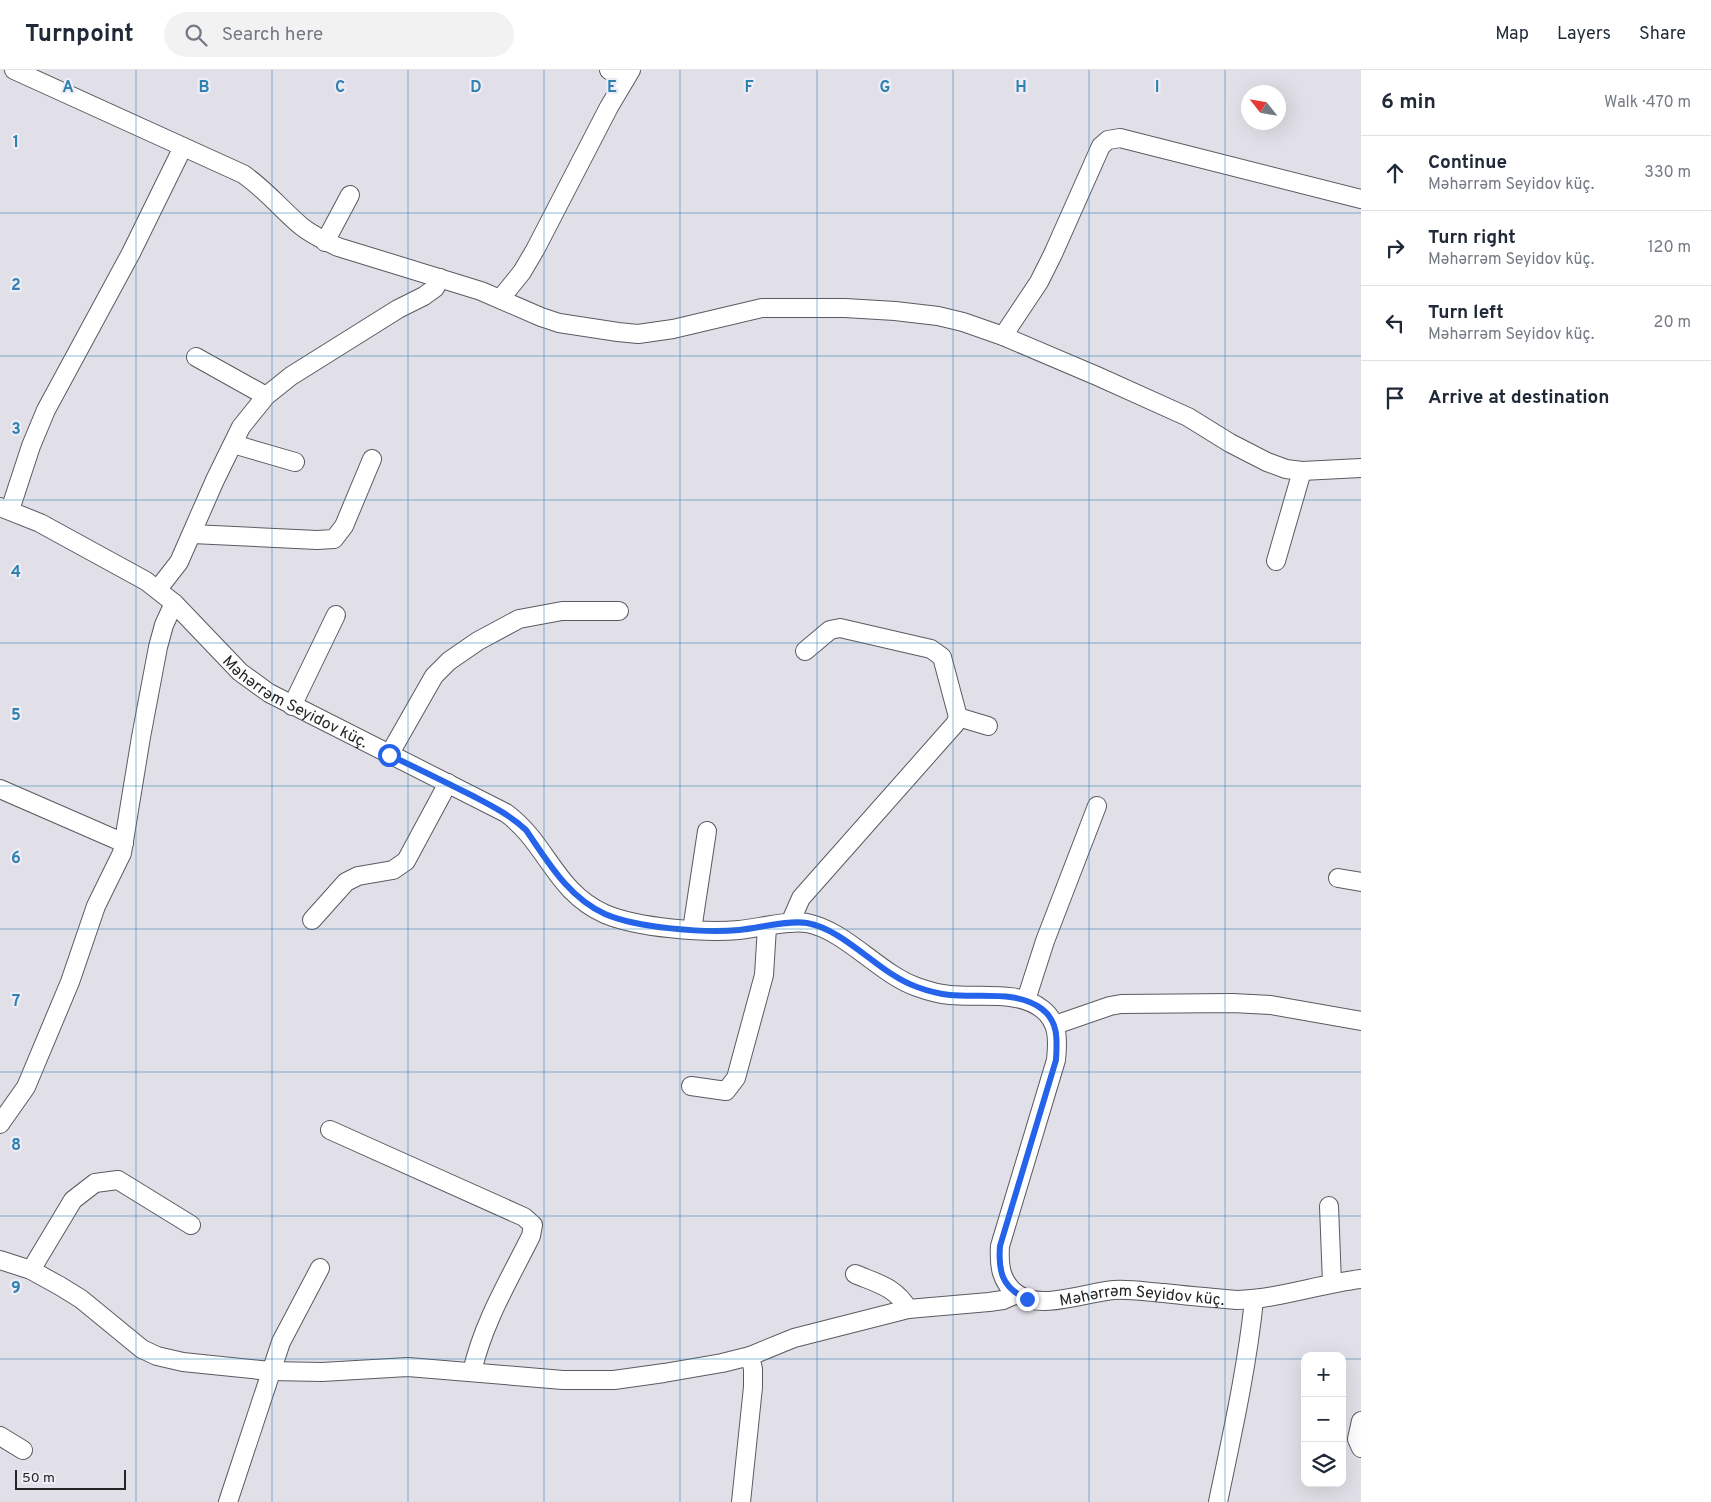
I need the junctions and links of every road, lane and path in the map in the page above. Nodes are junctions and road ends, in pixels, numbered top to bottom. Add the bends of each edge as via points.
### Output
1 (14, 70) edge
2 (609, 70) edge
3 (628, 75) edge
4 (183, 147) junction
5 (350, 196) dead end
6 (1361, 199) edge
7 (325, 242) junction
8 (440, 278) junction
9 (501, 298) junction
10 (1002, 336) junction
11 (196, 357) dead end
12 (266, 396) junction
13 (233, 444) junction
14 (372, 459) dead end
15 (295, 462) dead end
16 (1361, 468) edge
17 (1302, 471) junction
18 (5, 508) edge
19 (192, 534) junction
20 (1276, 561) dead end
21 (158, 589) junction
22 (174, 603) junction
23 (619, 611) dead end
24 (336, 615) dead end
25 (806, 650) dead end
26 (292, 706) junction
27 (958, 718) junction
28 (988, 726) dead end
29 (389, 755) junction
30 (448, 783) junction
31 (0, 789) edge
32 (1097, 806) dead end
33 (707, 832) dead end
34 (124, 843) junction
35 (1338, 878) dead end
36 (1361, 882) edge
37 (312, 920) dead end
38 (790, 923) junction
39 (767, 927) junction
40 (692, 930) junction
41 (1026, 1000) junction
42 (1361, 1021) edge
43 (1055, 1025) junction
44 (691, 1086) dead end
45 (0, 1124) edge
46 (330, 1130) dead end
47 (1329, 1206) dead end
48 (191, 1225) dead end
49 (0, 1260) edge
50 (320, 1268) dead end
51 (31, 1270) junction
52 (855, 1274) dead end
53 (1361, 1279) edge
54 (1332, 1283) junction
55 (1017, 1294) junction
56 (1254, 1300) junction
57 (908, 1309) junction
58 (750, 1356) junction
59 (270, 1371) junction
60 (472, 1372) junction
61 (1361, 1421) edge
62 (0, 1436) edge
63 (1361, 1448) edge
64 (23, 1450) dead end
65 (228, 1502) edge
66 (741, 1502) edge
67 (1218, 1502) edge

1 - 4 street
2 - 3 street
3 - 9 street via 535,250
4 - 7 street via 258,184 300,225
4 - 18 street via 131,253 46,410
5 - 7 street
6 - 10 street via 1120,138 1108,140 1101,146 1039,282
7 - 8 street
8 - 9 street
8 - 12 street via 435,288 424,296 291,376
9 - 10 street via 559,323 638,334 762,308 845,308 938,316
10 - 17 street via 1188,417 1267,462
11 - 12 street
12 - 13 street via 254,409
13 - 15 street
13 - 19 street
14 - 19 street via 344,526 334,539
16 - 17 street
17 - 20 street
18 - 21 street, Məhərrəm Seyidov küç. via 40,523
19 - 21 street via 178,562
21 - 22 street, Məhərrəm Seyidov küç.
22 - 26 street, Məhərrəm Seyidov küç. via 240,672
22 - 34 street via 158,647
23 - 29 street via 562,612 519,619 478,641 434,676
24 - 26 street
25 - 27 street via 830,630 840,628 931,649 942,658
26 - 29 street, Məhərrəm Seyidov küç.
27 - 28 street
27 - 38 street via 800,898
29 - 30 street, Məhərrəm Seyidov küç.
30 - 37 street via 406,861 393,870 358,876 346,882
30 - 40 street, Məhərrəm Seyidov küç. via 517,822 581,901 624,920
31 - 34 street
32 - 41 street
33 - 40 street
34 - 45 street via 96,906 70,982 26,1087
35 - 36 street
38 - 39 street, Məhərrəm Seyidov küç.
38 - 41 street, Məhərrəm Seyidov küç. via 805,923 830,932 901,980 934,993
39 - 40 street, Məhərrəm Seyidov küç.
39 - 44 street via 764,975 736,1078 726,1091
41 - 43 street, Məhərrəm Seyidov küç. via 1040,1007
42 - 43 street via 1271,1004 1232,1002 1121,1004
43 - 55 street via 1058,1041 1056,1060 1000,1246 1002,1276
46 - 60 street via 524,1218 533,1225 531,1236 487,1323
47 - 54 street
48 - 51 street via 118,1180 95,1183 73,1200
49 - 51 street
50 - 59 street via 280,1342
51 - 59 street via 81,1299 142,1348 157,1356 183,1362
52 - 57 street via 892,1289
53 - 54 street, Məhərrəm Seyidov küç.
54 - 56 street, Məhərrəm Seyidov küç.
55 - 56 street, Məhərrəm Seyidov küç. via 1042,1301 1133,1290
55 - 57 street via 1004,1300
56 - 67 street via 1243,1381
57 - 58 street via 794,1338
58 - 60 street via 614,1380 563,1380
58 - 66 street via 753,1386
59 - 60 street via 322,1372 408,1366
59 - 65 street
61 - 63 street via 1357,1439
62 - 64 street

